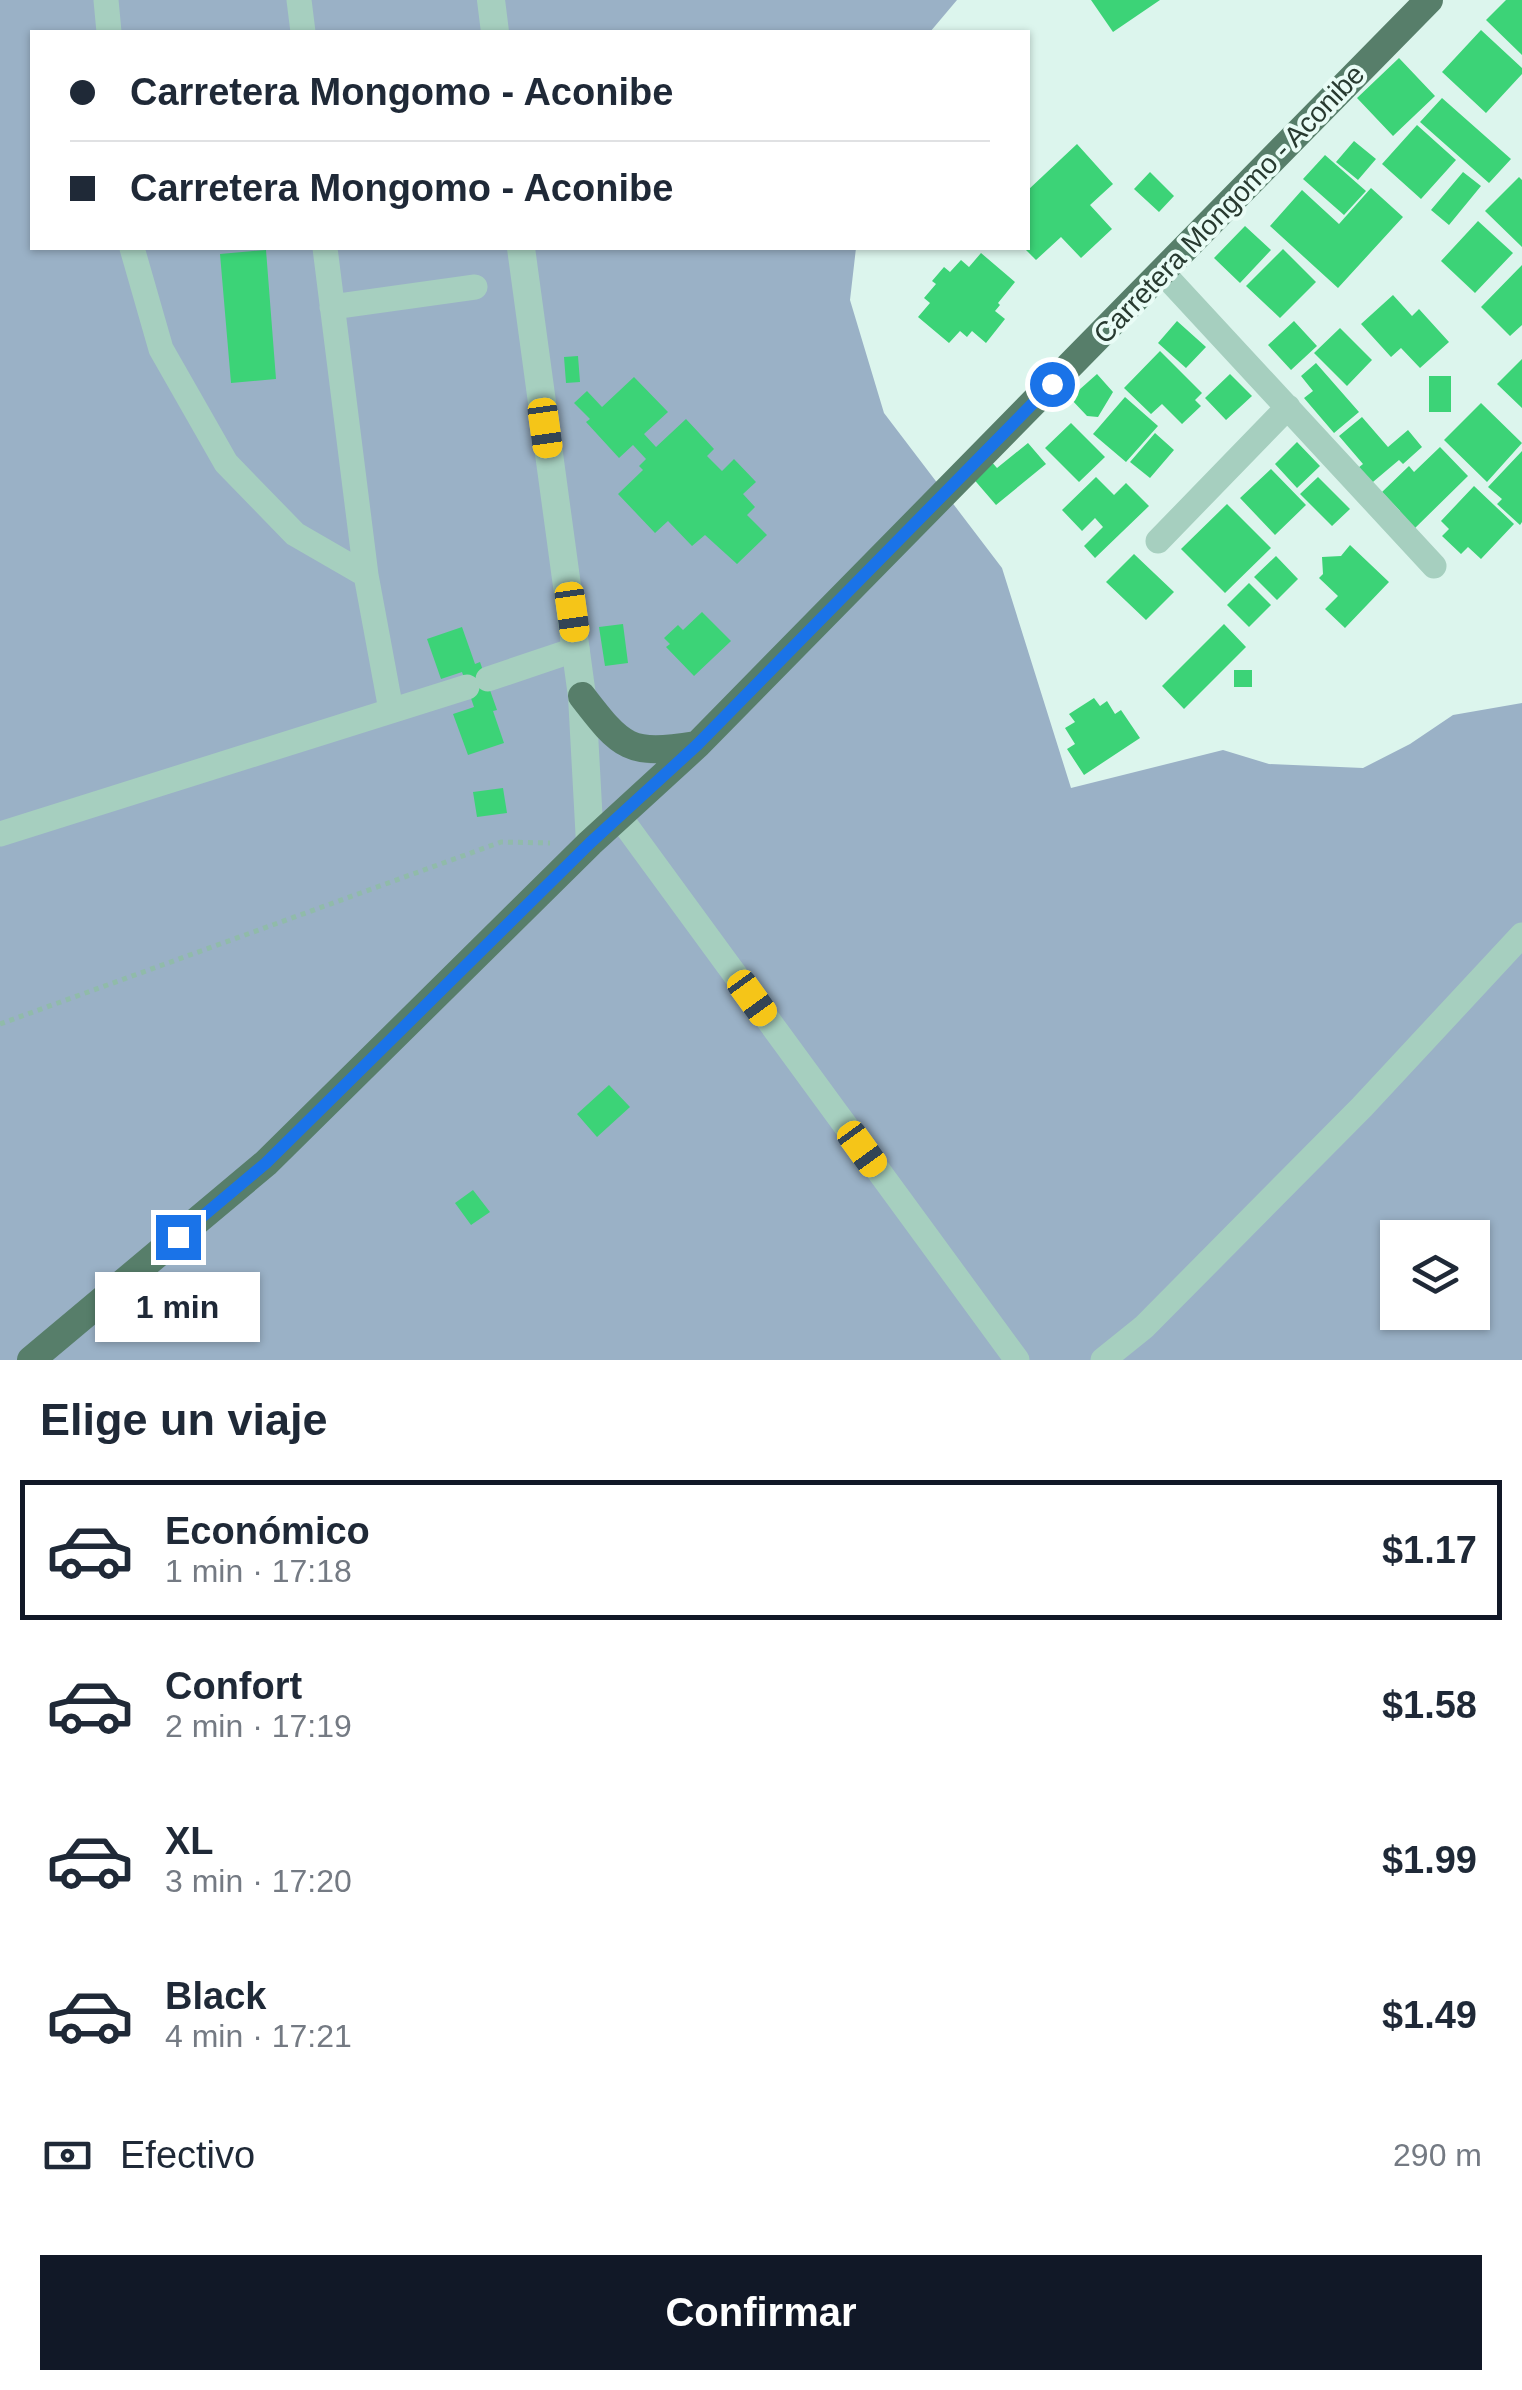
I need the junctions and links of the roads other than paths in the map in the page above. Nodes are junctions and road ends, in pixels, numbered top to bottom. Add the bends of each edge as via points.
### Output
1 (106, 0) edge
2 (299, 0) edge
3 (492, 0) edge
4 (1429, 0) edge
5 (110, 30) edge
6 (302, 30) edge
7 (495, 30) edge
8 (133, 250) edge
9 (325, 250) edge
10 (520, 250) edge
11 (1162, 272) junction
12 (475, 287) dead end
13 (332, 307) junction
14 (1288, 408) junction
15 (1158, 541) dead end
16 (1434, 566) dead end
17 (366, 576) junction
18 (577, 649) junction
19 (582, 696) junction
20 (391, 710) junction
21 (697, 745) junction
22 (619, 816) junction
23 (0, 834) edge
24 (590, 843) junction
25 (1522, 935) edge
26 (31, 1360) edge
27 (1017, 1360) edge
28 (1104, 1360) edge

1 - 5 street
2 - 6 street
3 - 7 street
4 - 11 main road, Carretera Mongomo - Aconibe
8 - 17 street via 162,349 226,463 295,534
9 - 13 street
10 - 18 street
11 - 14 street
11 - 21 main road, Carretera Mongomo - Aconibe
12 - 13 street
13 - 17 street
14 - 15 street
14 - 16 street
17 - 20 street
18 - 19 street
18 - 20 street
19 - 21 main road via 616,738 637,749
19 - 24 street
20 - 23 street
21 - 22 main road, Carretera Mongomo - Aconibe
22 - 24 main road, Carretera Mongomo - Aconibe
22 - 27 street
24 - 26 main road, Carretera Mongomo - Aconibe via 266,1163
25 - 28 street via 1362,1107

